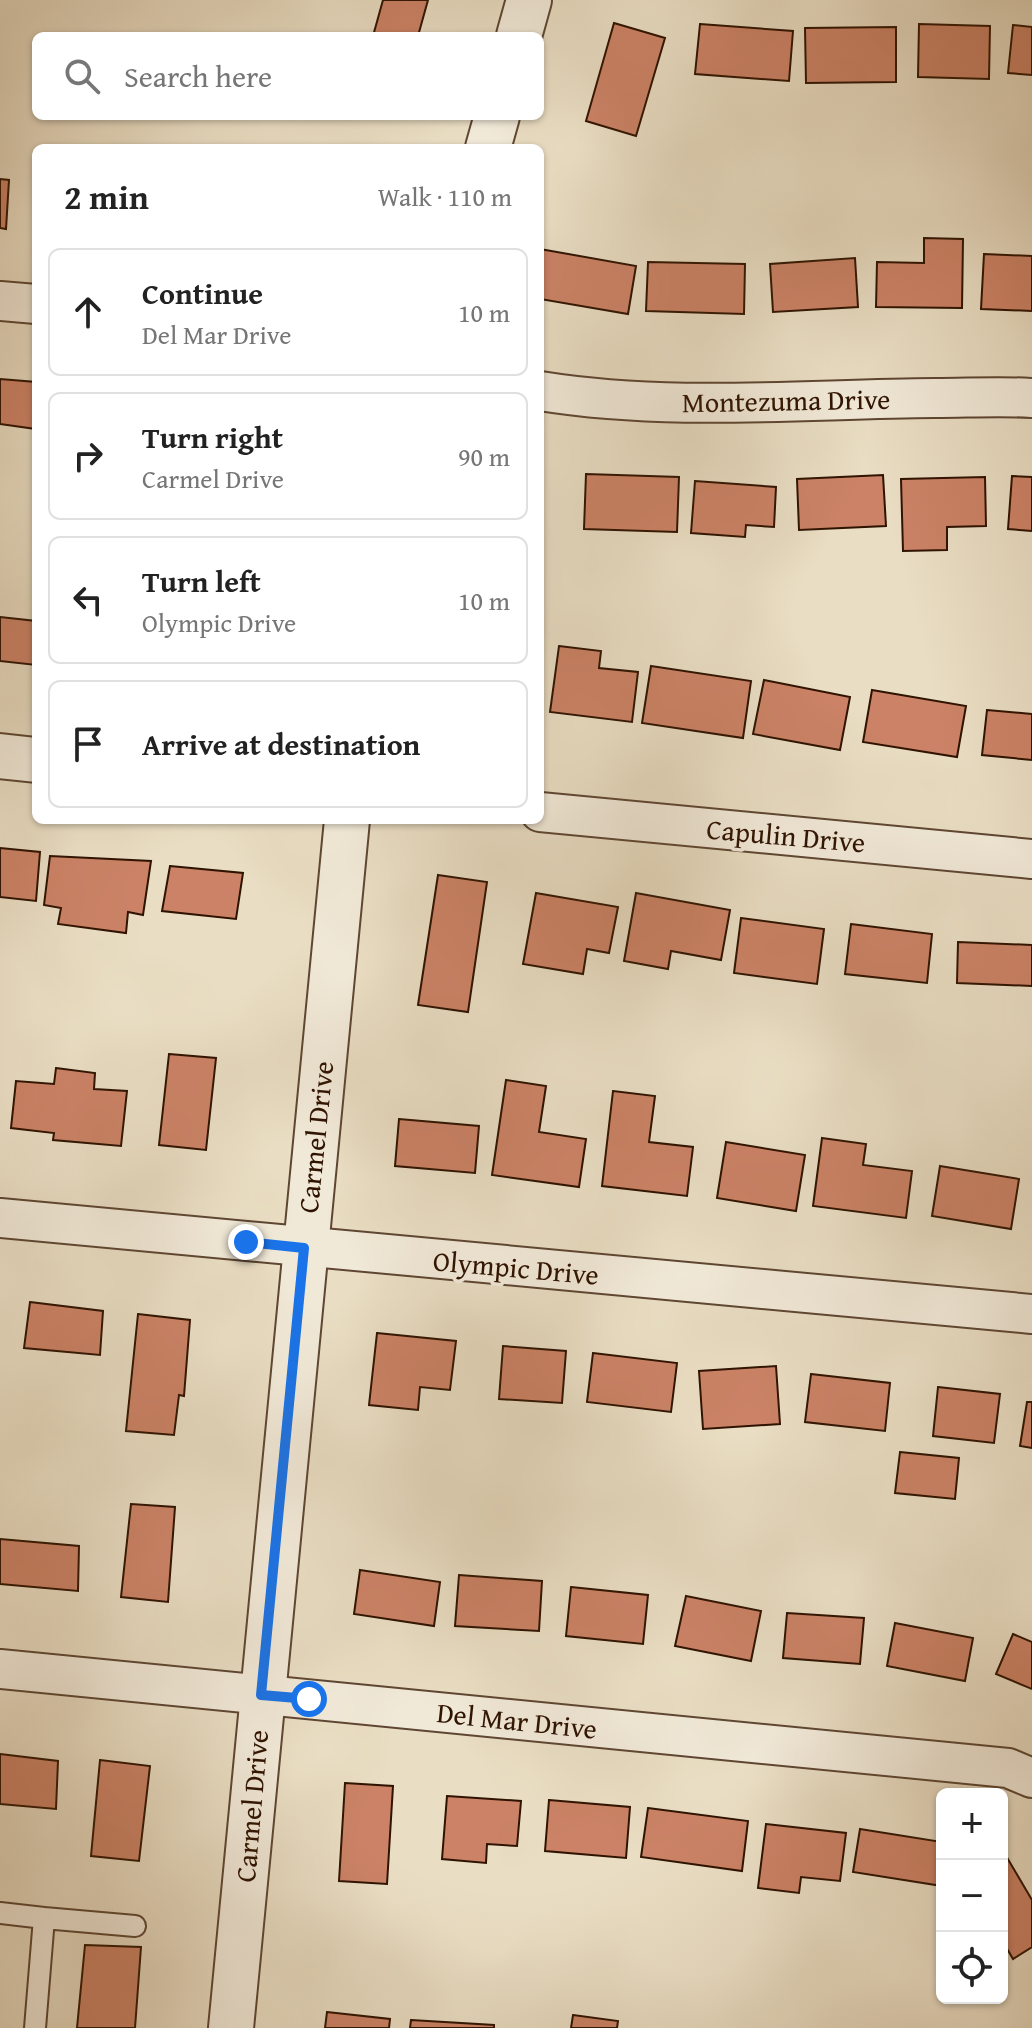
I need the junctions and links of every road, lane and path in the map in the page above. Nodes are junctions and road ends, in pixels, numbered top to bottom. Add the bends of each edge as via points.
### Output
1 (529, 0) edge
2 (520, 32) edge
3 (496, 120) edge
4 (489, 144) edge
5 (0, 301) edge
6 (32, 304) edge
7 (544, 392) edge
8 (1032, 398) edge
9 (0, 756) edge
10 (32, 760) edge
11 (544, 812) edge
12 (347, 824) edge
13 (1032, 859) edge
14 (0, 1218) edge
15 (304, 1248) junction
16 (1032, 1314) edge
17 (0, 1669) edge
18 (261, 1695) junction
19 (1032, 1778) edge
20 (0, 1913) edge
21 (44, 1918) junction
22 (135, 1926) dead end
23 (35, 2028) edge
24 (231, 2028) edge

1 - 2 street
3 - 4 street
5 - 6 street
7 - 8 street, Montezuma Drive via 706,404
9 - 10 street
11 - 13 street, Capulin Drive
12 - 15 street, Carmel Drive
14 - 15 street, Olympic Drive
15 - 16 street, Olympic Drive
15 - 18 street, Carmel Drive
17 - 18 street, Del Mar Drive
18 - 19 street, Del Mar Drive via 1008,1768
18 - 24 street, Carmel Drive
20 - 21 lane
21 - 22 lane
21 - 23 lane

